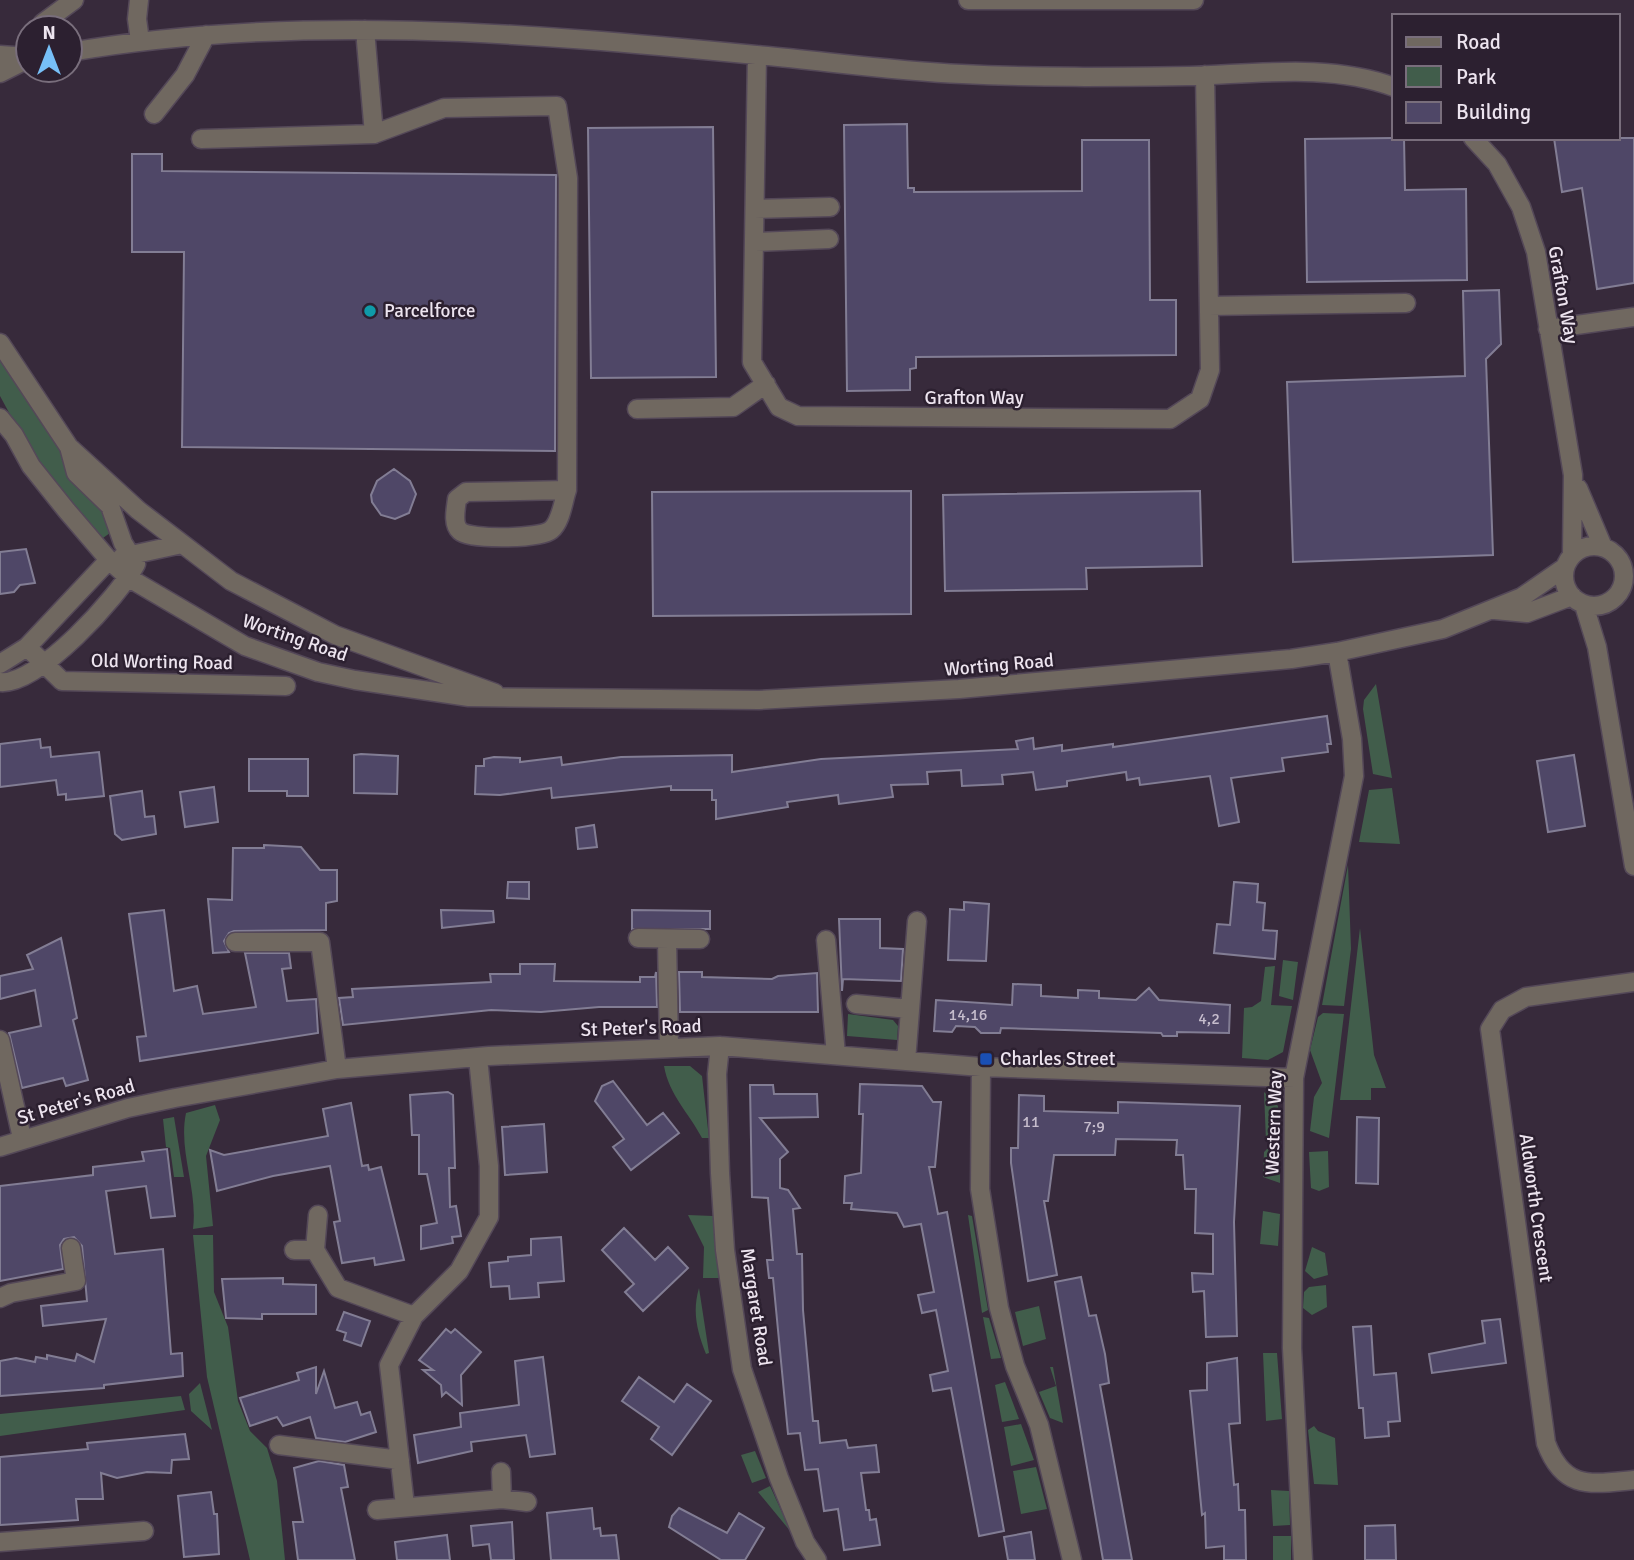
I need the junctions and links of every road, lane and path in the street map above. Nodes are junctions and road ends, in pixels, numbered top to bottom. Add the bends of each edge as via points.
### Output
1 (74, 0) edge
2 (139, 0) edge
3 (968, 0) edge
4 (1194, 0) edge
5 (55, 14) edge
6 (365, 30) junction
7 (206, 35) junction
8 (140, 41) junction
9 (84, 50) edge
10 (757, 55) junction
11 (1205, 75) junction
12 (1392, 86) edge
13 (154, 114) dead end
14 (374, 134) junction
15 (201, 139) dead end
16 (1475, 140) edge
17 (830, 207) dead end
18 (755, 209) junction
19 (829, 239) dead end
20 (755, 242) junction
21 (1406, 303) dead end
22 (1209, 306) junction
23 (1634, 317) edge
24 (1548, 329) junction
25 (0, 343) edge
26 (765, 384) junction
27 (637, 409) dead end
28 (0, 418) edge
29 (69, 447) junction
30 (1573, 475) junction
31 (567, 490) junction
32 (182, 544) junction
33 (1603, 547) junction
34 (131, 555) junction
35 (109, 560) junction
36 (1568, 561) junction
37 (1627, 561) edge
38 (129, 578) junction
39 (1620, 595) edge
40 (1578, 601) junction
41 (1489, 610) junction
42 (27, 647) junction
43 (1597, 647) junction
44 (1337, 652) junction
45 (0, 664) edge
46 (42, 664) junction
47 (0, 682) edge
48 (286, 686) dead end
49 (505, 696) junction
50 (1634, 866) edge
51 (917, 921) dead end
52 (638, 939) dead end
53 (700, 939) dead end
54 (667, 940) junction
55 (826, 940) dead end
56 (235, 942) dead end
57 (1634, 982) edge
58 (856, 1004) dead end
59 (909, 1009) junction
60 (0, 1040) edge
61 (720, 1046) junction
62 (670, 1048) junction
63 (835, 1055) junction
64 (478, 1058) junction
65 (906, 1061) junction
66 (981, 1067) junction
67 (337, 1069) junction
68 (1294, 1078) junction
69 (22, 1138) junction
70 (0, 1147) edge
71 (318, 1215) dead end
72 (71, 1248) dead end
73 (294, 1250) dead end
74 (315, 1250) junction
75 (0, 1298) edge
76 (414, 1316) junction
77 (279, 1445) dead end
78 (400, 1460) junction
79 (501, 1472) dead end
80 (1634, 1480) edge
81 (502, 1499) junction
82 (527, 1502) dead end
83 (405, 1506) junction
84 (377, 1510) dead end
85 (144, 1531) dead end
86 (0, 1542) edge
87 (817, 1560) edge
88 (1072, 1560) edge
89 (1303, 1560) edge

1 - 5 street
2 - 8 street
3 - 4 street
6 - 7 street
6 - 10 street via 549,36
6 - 14 street
7 - 8 street
7 - 13 street via 185,75
8 - 9 street
10 - 11 street via 959,74
10 - 18 street, Grafton Way
11 - 12 street via 1329,73
11 - 22 street, Grafton Way
14 - 15 street
14 - 31 street via 444,108 557,106 568,178
16 - 24 street, Grafton Way via 1497,164 1521,207 1536,253
17 - 18 street
18 - 20 street, Grafton Way
19 - 20 street
20 - 26 street, Grafton Way via 752,362
21 - 22 street
22 - 26 street, Grafton Way via 1210,370 1200,399 1170,419 798,416 779,407
23 - 24 street
24 - 30 street, Grafton Way
25 - 29 street, Worting Road
26 - 27 street via 733,407
28 - 35 street, Worting Road via 31,466
29 - 32 street, Worting Road
29 - 34 street, Worting Road via 76,473 110,506
30 - 33 street, Grafton Way
30 - 36 street, Grafton Way via 1575,516
31 - 31 street via 467,492 457,499 456,525 472,536 537,535 558,520
32 - 34 street
32 - 49 street, Worting Road via 231,581 312,625
33 - 36 street via 1591,545
33 - 37 street
34 - 35 street
34 - 38 street, Worting Road via 136,564
35 - 38 street, Worting Road
35 - 42 street
36 - 40 street via 1564,584
36 - 41 street, Worting Road via 1522,597
37 - 39 street
38 - 46 street, Old Worting Road
38 - 49 street, Worting Road via 233,641 318,672 443,696
39 - 40 street
39 - 43 street
40 - 41 street, Worting Road via 1527,613
40 - 43 street
41 - 44 street, Worting Road via 1443,629
42 - 45 street
42 - 46 street, Old Worting Road
43 - 50 street
44 - 49 street, Worting Road via 1148,673 841,697 655,701
44 - 68 street, Western Way via 1354,776
46 - 47 street, Old Worting Road via 27,675
46 - 48 street, Old Worting Road via 62,681
51 - 59 street
52 - 54 street
53 - 54 street
54 - 62 street
55 - 63 street
56 - 67 street via 320,942
57 - 80 street, Aldworth Crescent via 1526,997 1502,1010 1490,1029 1546,1443 1552,1458 1574,1481
58 - 59 street
59 - 65 street
60 - 69 street
61 - 62 street, St Peter's Road
61 - 63 street, St Peter's Road
61 - 87 street, Margaret Road via 717,1074 725,1250 741,1361 779,1478
62 - 64 street, St Peter's Road
63 - 65 street, St Peter's Road
64 - 67 street, St Peter's Road
64 - 76 street via 489,1166 489,1217 459,1271
65 - 66 street, St Peter's Road
66 - 68 street, St Peter's Road
66 - 88 street via 980,1189 999,1308 1015,1366 1039,1425
67 - 69 street, St Peter's Road via 140,1106
68 - 89 street, Western Way via 1292,1348
69 - 70 street, St Peter's Road
71 - 74 street
72 - 75 street via 76,1280
73 - 74 street
74 - 76 street via 338,1288
76 - 78 street via 389,1365
77 - 78 street
78 - 83 street
79 - 81 street
81 - 82 street
81 - 83 street
83 - 84 street
85 - 86 street via 63,1547

